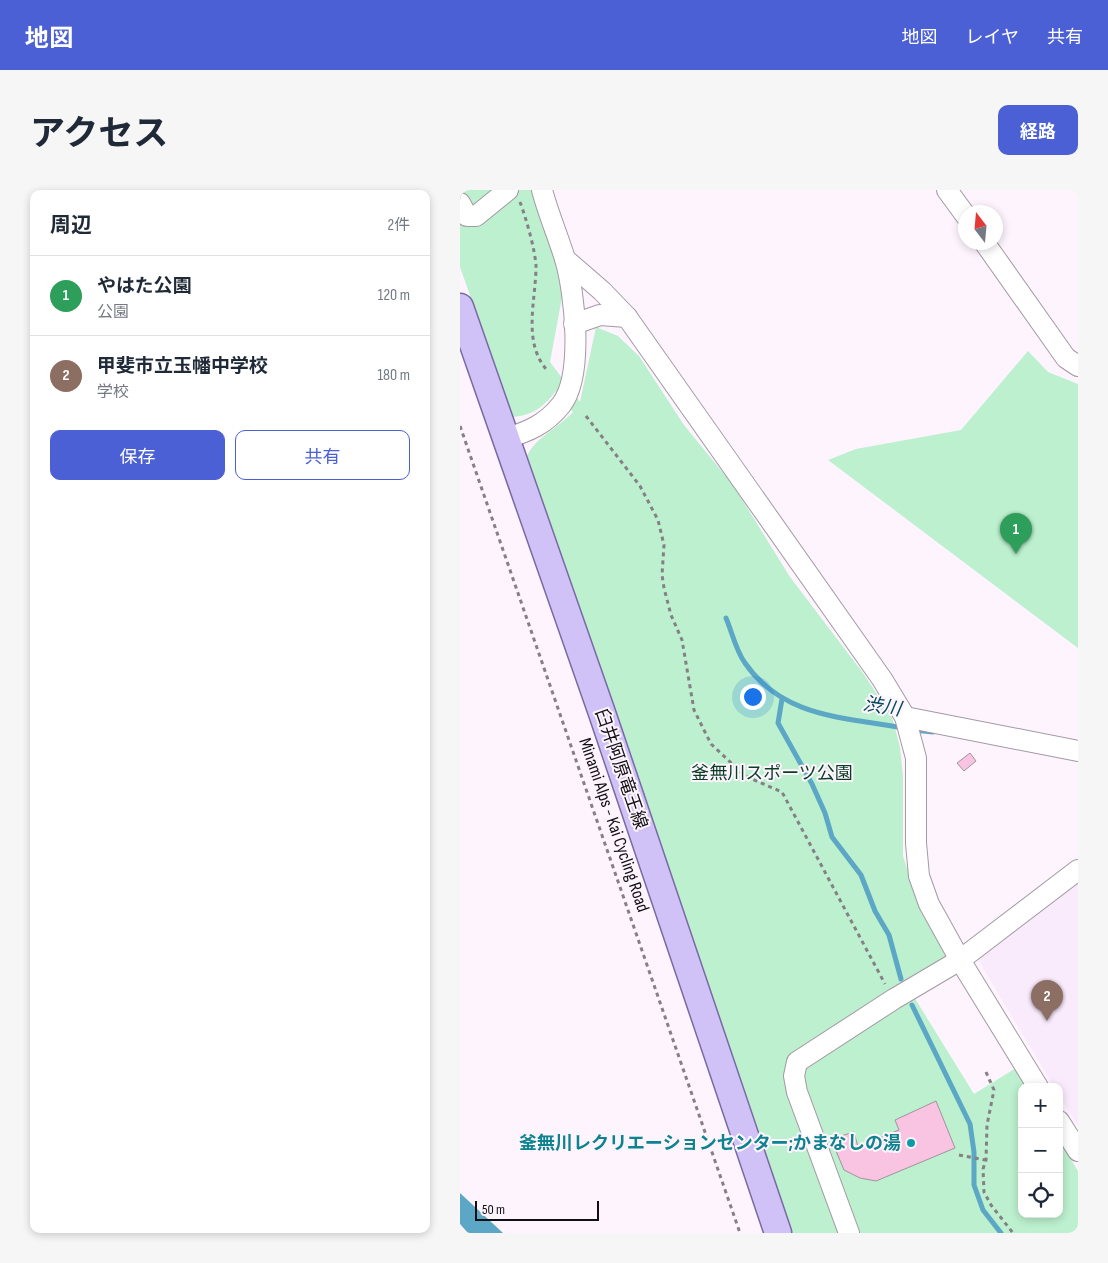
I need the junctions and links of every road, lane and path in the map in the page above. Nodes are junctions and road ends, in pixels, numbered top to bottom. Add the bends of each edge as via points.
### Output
1 (542, 190) edge
2 (947, 190) edge
3 (513, 194) edge
4 (460, 202) edge
5 (958, 205) edge
6 (990, 250) edge
7 (565, 259) junction
8 (460, 307) edge
9 (627, 318) junction
10 (574, 324) junction
11 (1078, 366) edge
12 (547, 370) dead end
13 (586, 416) dead end
14 (460, 426) edge
15 (506, 438) junction
16 (905, 717) junction
17 (1078, 751) edge
18 (1078, 870) edge
19 (960, 960) junction
20 (886, 984) dead end
21 (986, 1072) dead end
22 (1036, 1083) edge
23 (1063, 1127) edge
24 (1078, 1151) edge
25 (959, 1155) dead end
26 (986, 1160) junction
27 (740, 1233) edge
28 (778, 1233) edge
29 (849, 1233) edge
30 (1013, 1233) edge

1 - 7 street
2 - 5 street
3 - 4 street via 476,216 467,216
3 - 12 path via 536,264 532,329 537,359
6 - 11 street via 1066,358
7 - 9 street
7 - 10 street via 572,291
8 - 15 main road, 臼井阿原竜王線
9 - 10 street via 600,315
9 - 16 street via 882,679
10 - 15 street via 572,375 562,404 529,432
13 - 20 path via 640,486 658,520 664,545 662,576 670,615 682,640 694,710 711,744 745,776 782,792
14 - 27 path, Minami Alps - Kai Cycling Road
15 - 28 main road, 臼井阿原竜王線
16 - 17 street
16 - 19 street via 916,758 919,876 929,904
18 - 19 street
19 - 22 street
19 - 29 street via 843,1030 797,1062 794,1076 797,1092
21 - 26 path via 994,1090 987,1125
23 - 24 street
25 - 26 path
26 - 30 path via 984,1192

